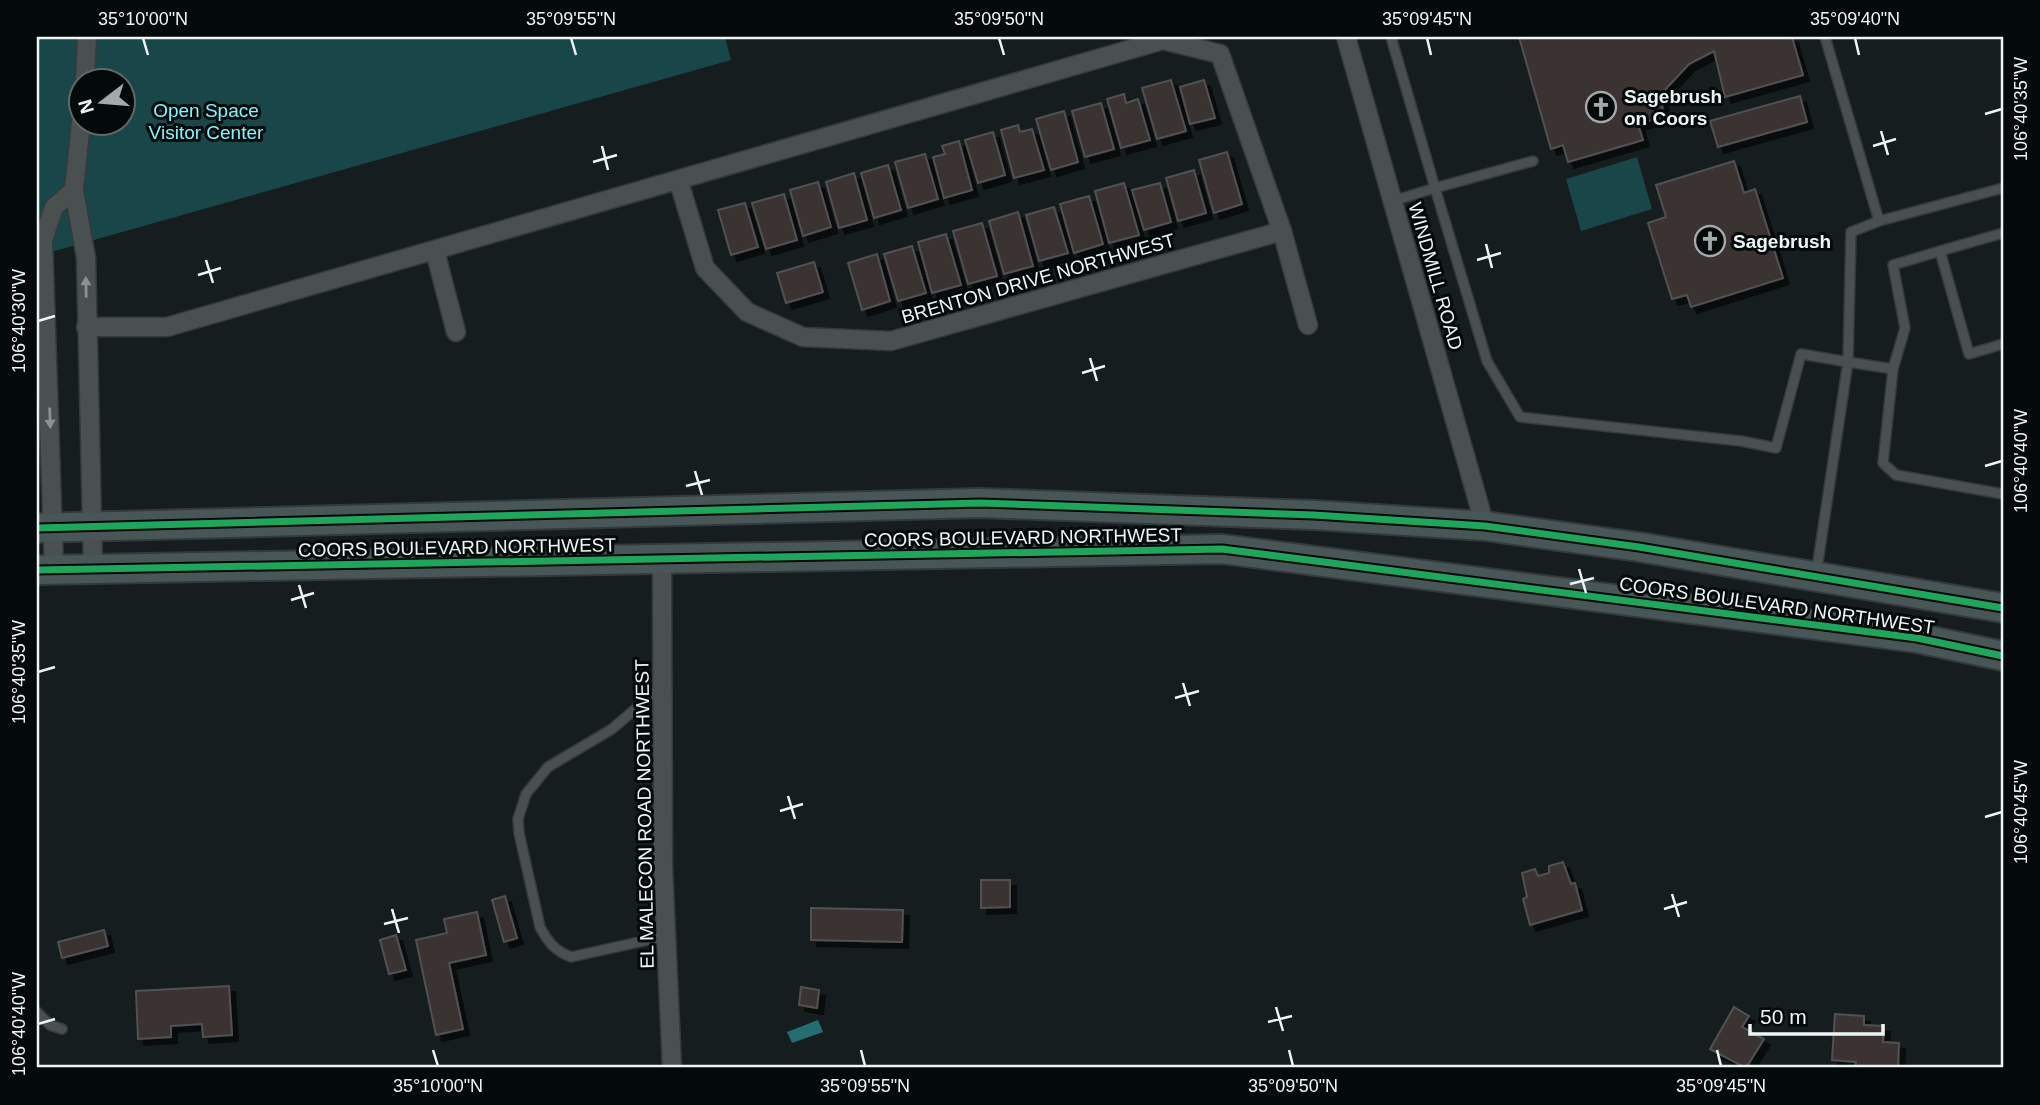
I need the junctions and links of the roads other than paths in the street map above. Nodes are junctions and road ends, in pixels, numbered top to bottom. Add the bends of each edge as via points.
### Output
1 (87, 37) edge
2 (1346, 37) edge
3 (1391, 37) edge
4 (1825, 37) edge
5 (85, 66) edge
6 (79, 136) edge
7 (1533, 161) dead end
8 (679, 182) junction
9 (1435, 188) junction
10 (2003, 188) edge
11 (74, 190) junction
12 (1393, 201) junction
13 (1879, 221) junction
14 (1282, 231) junction
15 (2003, 233) edge
16 (435, 251) junction
17 (1940, 251) junction
18 (1308, 325) dead end
19 (86, 327) junction
20 (456, 332) dead end
21 (2003, 344) edge
22 (1848, 362) junction
23 (1893, 369) junction
24 (2003, 494) edge
25 (92, 526) junction
26 (1485, 526) junction
27 (45, 528) edge
28 (662, 559) junction
29 (93, 568) junction
30 (46, 569) edge
31 (1816, 576) junction
32 (2003, 608) edge
33 (2003, 656) edge
34 (662, 686) junction
35 (666, 936) junction
36 (37, 1012) edge
37 (62, 1029) dead end
38 (672, 1068) edge

1 - 5 street
2 - 12 street, WINDMILL ROAD
3 - 9 lane
4 - 13 lane
6 - 11 street
7 - 9 lane
8 - 14 street, BRENTON DRIVE NORTHWEST via 705,268 747,312 803,337 891,341
8 - 14 street via 1163,40 1220,54
8 - 16 street
9 - 12 lane
9 - 22 lane via 1487,361 1520,417 1776,447 1801,354
10 - 13 lane
19 -> 11 street via 86,258
11 -> 27 street via 54,207 44,240
12 - 26 street, WINDMILL ROAD
13 - 22 lane via 1851,232
14 - 18 street
15 - 17 lane
16 - 19 street via 167,327
16 - 20 street
17 - 21 lane via 1969,354
17 - 23 lane via 1893,265 1905,328
19 - 25 street
22 - 23 lane
22 - 31 lane
23 - 24 lane via 1883,463 1896,475
25 - 26 main road, COORS BOULEVARD NORTHWEST via 980,502
25 - 27 main road, COORS BOULEVARD NORTHWEST
25 - 29 street
26 - 31 main road, COORS BOULEVARD NORTHWEST
27 - 30 street
28 - 29 main road, COORS BOULEVARD NORTHWEST
28 - 33 main road, COORS BOULEVARD NORTHWEST via 1222,549 1917,638
28 - 34 street, EL MALECON ROAD NORTHWEST
29 - 30 main road, COORS BOULEVARD NORTHWEST
31 - 32 main road, COORS BOULEVARD NORTHWEST
34 - 35 street, EL MALECON ROAD NORTHWEST
34 - 35 lane via 612,729 540,773 526,794 518,819 540,927 559,953 571,957
35 - 38 street, EL MALECON ROAD NORTHWEST
36 - 37 lane

